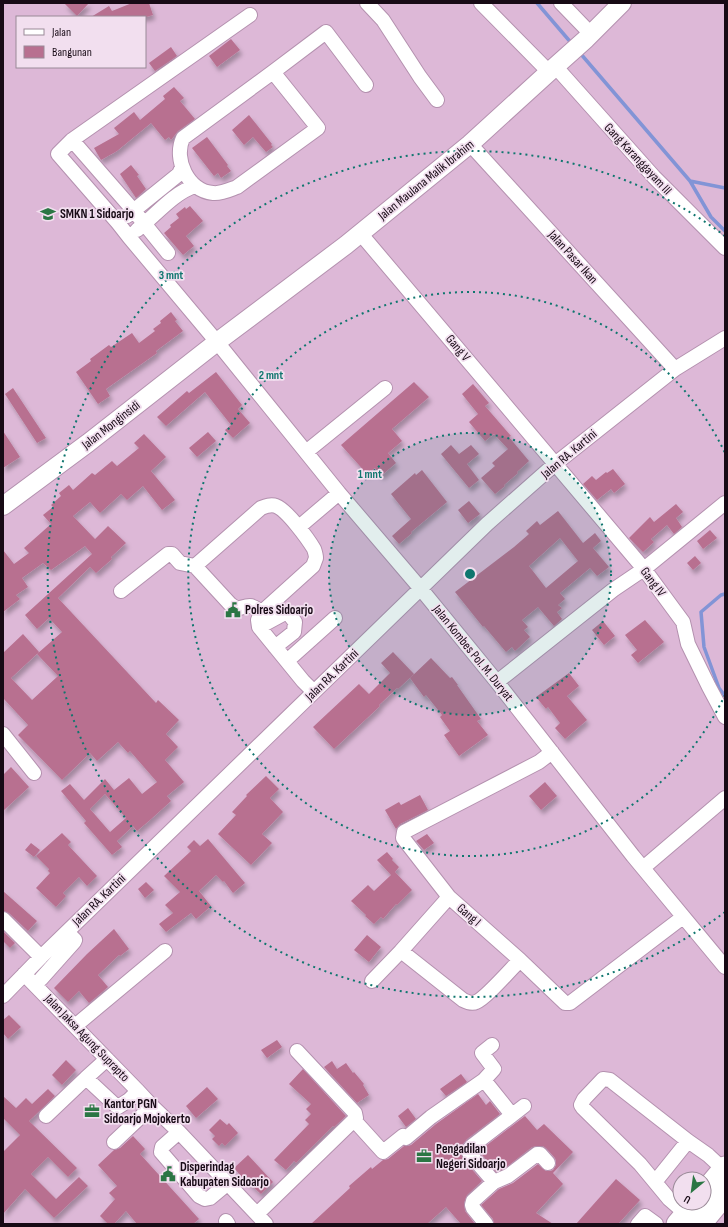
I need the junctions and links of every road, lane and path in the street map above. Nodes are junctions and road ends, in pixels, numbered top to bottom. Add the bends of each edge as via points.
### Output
1 (367, 3) edge
2 (481, 3) edge
3 (561, 3) edge
4 (622, 3) edge
5 (250, 14) dead end
6 (588, 37) junction
7 (554, 67) junction
8 (273, 72) junction
9 (366, 85) dead end
10 (437, 100) dead end
11 (72, 140) junction
12 (470, 144) junction
13 (182, 167) junction
14 (195, 186) junction
15 (134, 210) junction
16 (118, 223) junction
17 (144, 224) junction
18 (360, 233) junction
19 (129, 237) junction
20 (725, 248) edge
21 (168, 253) dead end
22 (725, 338) edge
23 (217, 342) junction
24 (675, 369) junction
25 (385, 388) dead end
26 (306, 452) junction
27 (556, 464) junction
28 (339, 493) junction
29 (725, 503) edge
30 (3, 506) edge
31 (299, 527) junction
32 (195, 566) junction
33 (644, 569) junction
34 (421, 589) junction
35 (121, 591) dead end
36 (262, 612) junction
37 (335, 618) dead end
38 (259, 627) junction
39 (275, 647) junction
40 (287, 661) junction
41 (497, 682) junction
42 (314, 692) junction
43 (725, 717) edge
44 (3, 734) edge
45 (552, 752) junction
46 (34, 772) dead end
47 (725, 798) edge
48 (643, 868) junction
49 (449, 897) junction
50 (683, 917) junction
51 (3, 919) edge
52 (57, 950) junction
53 (165, 950) dead end
54 (401, 951) junction
55 (41, 957) junction
56 (520, 960) junction
57 (725, 967) edge
58 (24, 974) junction
59 (41, 979) dead end
60 (372, 981) dead end
61 (3, 996) edge
62 (75, 1026) junction
63 (492, 1044) dead end
64 (297, 1051) dead end
65 (107, 1059) junction
66 (86, 1078) junction
67 (484, 1080) junction
68 (138, 1091) junction
69 (152, 1106) junction
70 (524, 1106) dead end
71 (46, 1116) dead end
72 (512, 1116) junction
73 (354, 1120) junction
74 (179, 1132) junction
75 (688, 1141) junction
76 (114, 1142) dead end
77 (548, 1163) dead end
78 (724, 1168) edge
79 (494, 1182) junction
80 (655, 1182) junction
81 (712, 1182) edge
82 (228, 1183) junction
83 (725, 1195) edge
84 (691, 1218) edge
85 (261, 1219) edge
86 (486, 1224) edge
87 (638, 1224) edge
88 (656, 1224) edge

1 - 10 street via 384,20
2 - 7 street, Gang Karanggayam III
3 - 6 street
4 - 6 main road, Jalan Maulana Malik Ibrahim
5 - 11 street
6 - 7 main road, Jalan Maulana Malik Ibrahim
7 - 12 main road, Jalan Maulana Malik Ibrahim
7 - 20 street, Gang Karanggayam III via 654,177
8 - 9 street via 326,32
8 - 13 street via 183,138 179,150
8 - 14 street via 318,128 237,187 222,193 212,193
11 - 15 street
11 - 16 street, Jalan Kombes Pol. M. Duryat via 58,154
12 - 18 main road, Jalan Maulana Malik Ibrahim
12 - 24 street, Jalan Pasar Ikan
13 - 14 street
13 - 15 street via 179,174
14 - 17 street via 166,203
15 - 16 street
15 - 17 street
16 - 19 street, Jalan Kombes Pol. M. Duryat
17 - 19 street
17 - 21 street
18 - 23 main road, Jalan Maulana Malik Ibrahim
18 - 27 street, Gang V
19 - 23 street, Jalan Kombes Pol. M. Duryat
22 - 24 street, Jalan RA. Kartini
23 - 26 street, Jalan Kombes Pol. M. Duryat
23 - 30 main road, Jalan Monginsidi
24 - 27 street, Jalan RA. Kartini
25 - 26 street
26 - 28 street, Jalan Kombes Pol. M. Duryat
27 - 33 street, Gang IV
27 - 34 street, Jalan RA. Kartini via 487,524
28 - 31 street
28 - 34 street, Jalan Kombes Pol. M. Duryat
29 - 33 street
31 - 32 street via 276,506 261,508
31 - 36 street via 314,550 316,558 312,566
32 - 35 street via 180,562 172,554 168,554
32 - 36 street via 230,604 240,609 252,606
33 - 41 street via 613,590
33 - 43 street, Gang IV via 683,622 688,644
34 - 41 street, Jalan Kombes Pol. M. Duryat
34 - 42 street, Jalan RA. Kartini
36 - 38 street via 258,620
37 - 40 street
38 - 39 street
38 - 39 street via 283,614 289,614 295,622 294,632
39 - 40 street
40 - 42 street
41 - 45 street, Jalan Kombes Pol. M. Duryat
42 - 52 street, Jalan RA. Kartini via 67,932
44 - 46 street
45 - 48 street, Jalan Kombes Pol. M. Duryat
45 - 49 street, Gang I via 539,762 404,832 403,838
47 - 48 street
48 - 50 street, Jalan Kombes Pol. M. Duryat
49 - 54 street
49 - 56 street, Gang I
50 - 56 street, Gang I via 570,1003 565,1003
50 - 57 street, Jalan Kombes Pol. M. Duryat
51 - 55 street
52 - 55 street, Jalan RA. Kartini
52 - 59 street
53 - 62 street
54 - 56 street via 470,1003 486,995
54 - 60 street
55 - 58 street, Jalan RA. Kartini
58 - 61 street, Jalan RA. Kartini
58 - 62 street, Jalan Jaksa Agung Suprapto
62 - 65 street, Jalan Jaksa Agung Suprapto
63 - 67 street via 482,1053 496,1068
64 - 73 street via 355,1113
65 - 66 street
65 - 68 street, Jalan Jaksa Agung Suprapto
66 - 68 street via 118,1107
66 - 71 street
67 - 72 street
67 - 73 street via 383,1152
68 - 69 street, Jalan Jaksa Agung Suprapto
69 - 74 street, Jalan Jaksa Agung Suprapto
69 - 76 street
70 - 72 street
72 - 79 street via 469,1150
73 - 85 street
74 - 82 street, Jalan Jaksa Agung Suprapto
74 - 82 street via 162,1147 161,1152 199,1196 210,1198
75 - 78 street
75 - 80 street
75 - 80 street via 610,1080 603,1080 584,1099 581,1105 583,1108
77 - 79 street via 537,1154 508,1176
78 - 81 highway
79 - 86 street via 472,1203
80 - 84 street via 669,1199
82 - 85 street, Jalan Jaksa Agung Suprapto
83 - 84 highway
87 - 88 street via 645,1216

